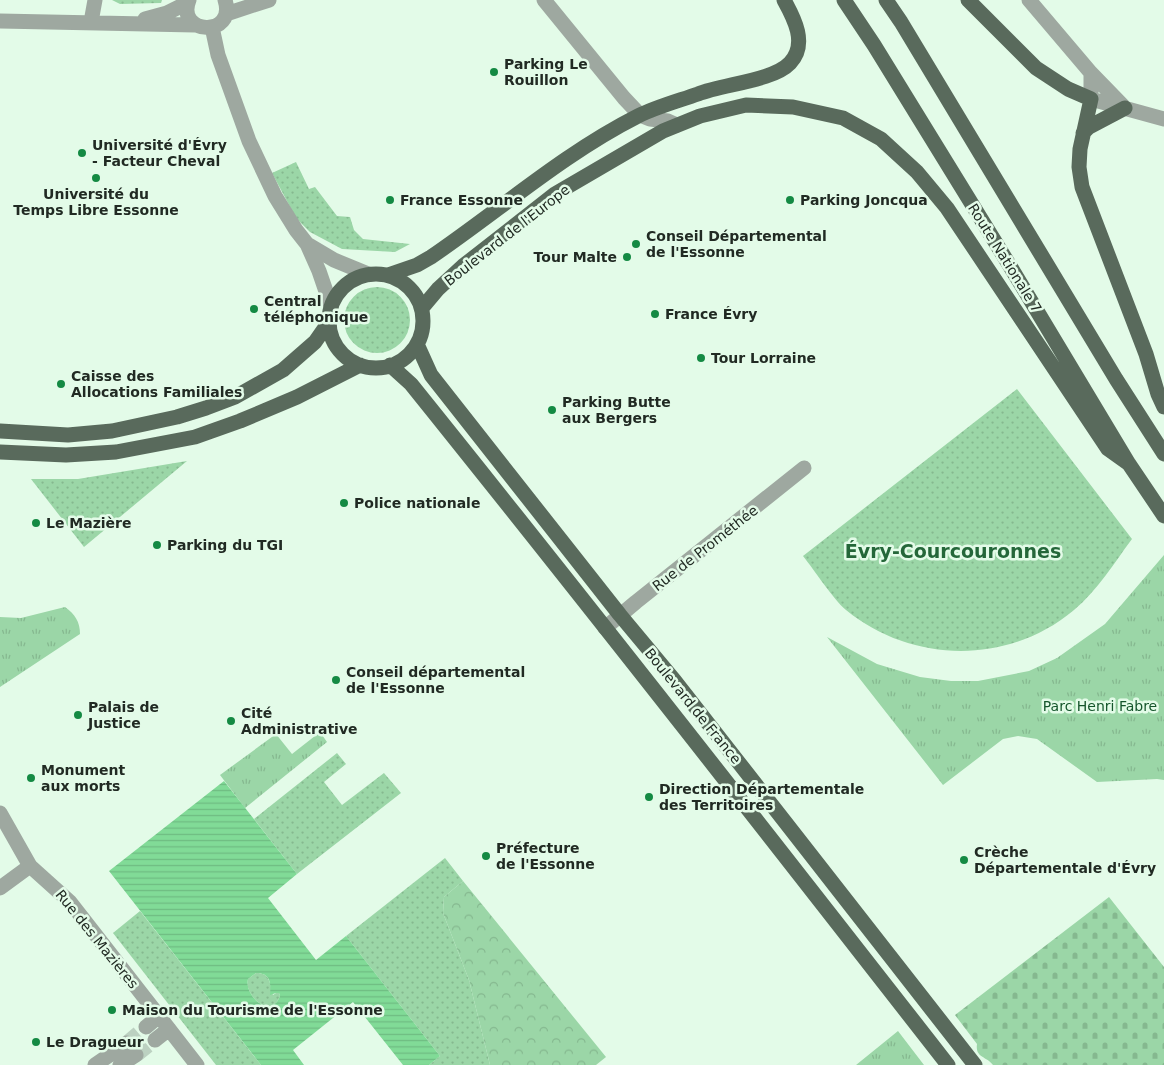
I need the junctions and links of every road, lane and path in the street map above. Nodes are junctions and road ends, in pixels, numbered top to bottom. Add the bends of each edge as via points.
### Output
1 (95, 0) edge
2 (269, 0) edge
3 (544, 0) edge
4 (784, 0) edge
5 (844, 0) edge
6 (886, 0) edge
7 (968, 0) edge
8 (1029, 0) edge
9 (188, 1) edge
10 (225, 7) edge
11 (0, 21) edge
12 (91, 22) junction
13 (134, 23) junction
14 (195, 25) junction
15 (212, 27) junction
16 (1091, 73) junction
17 (1090, 99) junction
18 (1125, 108) junction
19 (640, 115) junction
20 (1164, 119) edge
21 (676, 125) junction
22 (1083, 133) junction
23 (307, 244) junction
24 (368, 274) junction
25 (388, 275) junction
26 (331, 306) junction
27 (422, 308) junction
28 (329, 322) junction
29 (417, 344) junction
30 (360, 365) junction
31 (390, 365) junction
32 (1164, 407) edge
33 (0, 431) edge
34 (0, 452) edge
35 (1164, 454) edge
36 (1129, 464) junction
37 (804, 468) dead end
38 (1164, 516) edge
39 (620, 615) junction
40 (606, 628) junction
41 (0, 813) edge
42 (30, 866) junction
43 (0, 888) edge
44 (159, 1016) junction
45 (146, 1027) tunnel mouth
46 (169, 1029) junction
47 (155, 1040) tunnel mouth
48 (127, 1042) tunnel mouth
49 (136, 1055) tunnel mouth
50 (95, 1065) edge
51 (120, 1065) edge
52 (197, 1065) edge
53 (948, 1065) edge
54 (974, 1065) edge

1 - 12 street
2 - 10 street
3 - 19 street
4 - 19 main road, Boulevard de l'Europe via 796,24 799,42 791,62 780,71 701,92
5 - 36 main road, Route Nationale 7
6 - 35 main road
7 - 17 main road via 1036,68 1068,90
8 - 16 street
9 - 13 street via 167,13
9 - 14 street via 188,16
10 - 15 street via 220,23
11 - 12 street
12 - 13 street
13 - 14 street
14 - 15 street
15 - 23 street via 234,105 252,148 275,196
16 - 17 street
16 - 18 street
17 - 18 street
17 - 22 main road
18 - 20 street
18 - 22 main road
19 - 21 street
19 - 25 main road, Boulevard de l'Europe via 587,145 432,258
21 - 27 main road, Boulevard de l'Europe via 555,194 463,266
21 - 36 main road, Boulevard de l'Europe via 746,105 793,107 843,118 881,139 917,172 946,208 1108,449
22 - 32 main road via 1080,149 1082,186
23 - 24 street
23 - 26 street
24 - 25 main road
24 - 26 main road via 345,285
25 - 27 main road via 409,287
26 - 28 main road
27 - 29 main road via 423,326
28 - 30 main road via 332,338 340,352
28 - 33 main road via 315,342 283,370 235,397 177,418 112,431 68,435
29 - 31 main road via 406,357
29 - 39 main road, Boulevard de France via 431,375
30 - 31 main road via 375,368
30 - 34 main road via 289,400 195,437 116,452 66,456
31 - 40 main road, Boulevard de France via 411,384
36 - 38 main road, Route Nationale 7
37 - 39 street, Rue de Prométhée
39 - 40 street, Rue de Prométhée
39 - 54 main road, Boulevard de France
40 - 53 main road, Boulevard de France
41 - 42 street, Rue des Mazières
42 - 43 street
42 - 44 street, Rue des Mazières via 70,902
44 - 45 street
44 - 46 street, Rue des Mazières
46 - 47 street
46 - 52 street, Rue des Mazières
48 - 50 street
49 - 51 street

